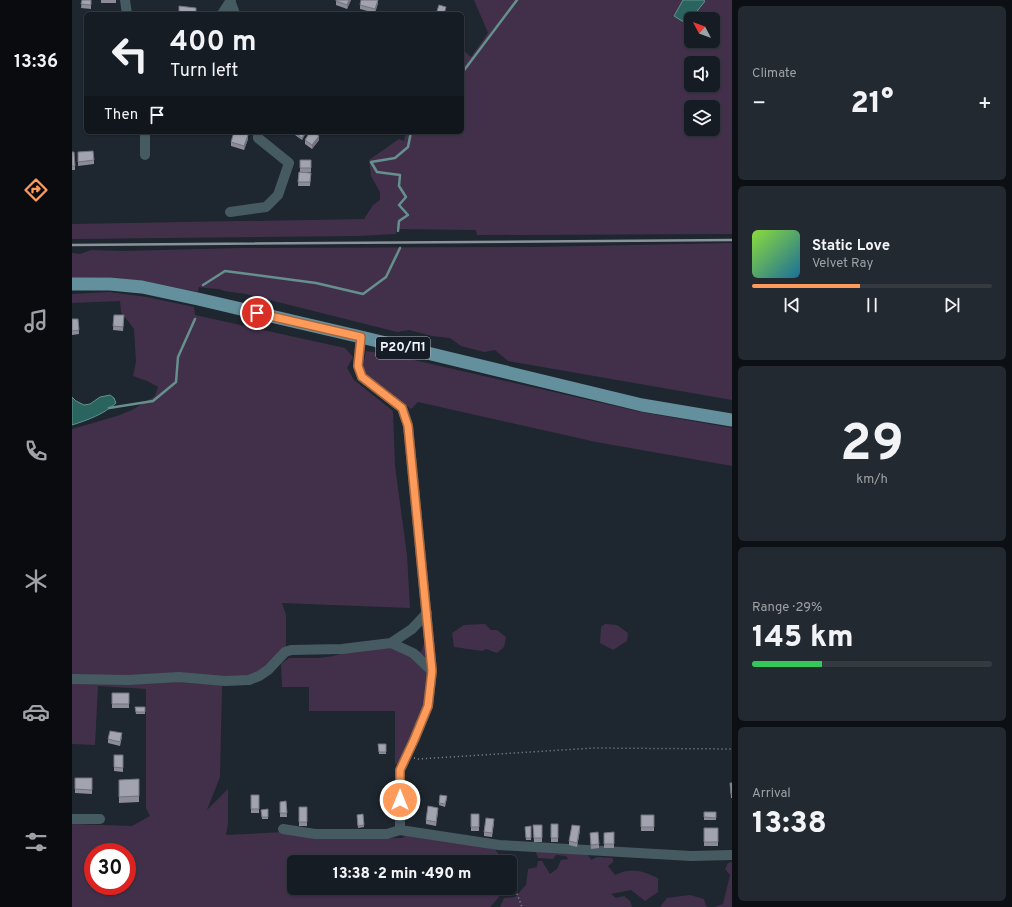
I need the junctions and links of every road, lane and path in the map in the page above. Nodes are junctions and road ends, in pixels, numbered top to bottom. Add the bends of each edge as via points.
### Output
1 (125, 0) edge
2 (230, 0) edge
3 (127, 12) edge
4 (223, 12) edge
5 (234, 12) edge
6 (144, 134) edge
7 (258, 134) edge
8 (145, 155) dead end
9 (230, 212) dead end
10 (72, 284) edge
11 (361, 337) junction
12 (732, 420) edge
13 (427, 613) junction
14 (391, 643) junction
15 (432, 671) junction
16 (72, 679) edge
17 (732, 749) edge
18 (407, 756) junction
19 (72, 819) edge
20 (100, 819) dead end
21 (283, 829) dead end
22 (400, 830) junction
23 (732, 855) edge
24 (517, 894) edge
25 (522, 907) edge

1 - 3 street
2 - 4 street
2 - 5 street
6 - 8 street
7 - 9 street via 258,138 289,163 278,195 266,207
10 - 11 main road, Р20/П1 via 142,287
11 - 12 main road, Р20/П1 via 642,406
11 - 13 street via 358,366 362,377 402,408 408,426
13 - 14 street via 412,629
13 - 15 street
14 - 15 street via 413,653
14 - 16 street via 342,649 291,650 285,652 268,670 249,680 225,681 179,677 128,680
15 - 18 street via 428,706
17 - 18 path via 594,748 418,759
18 - 22 street via 400,770
19 - 20 street
21 - 22 street via 315,834 388,834
22 - 23 street via 499,844 691,856
24 - 25 path

